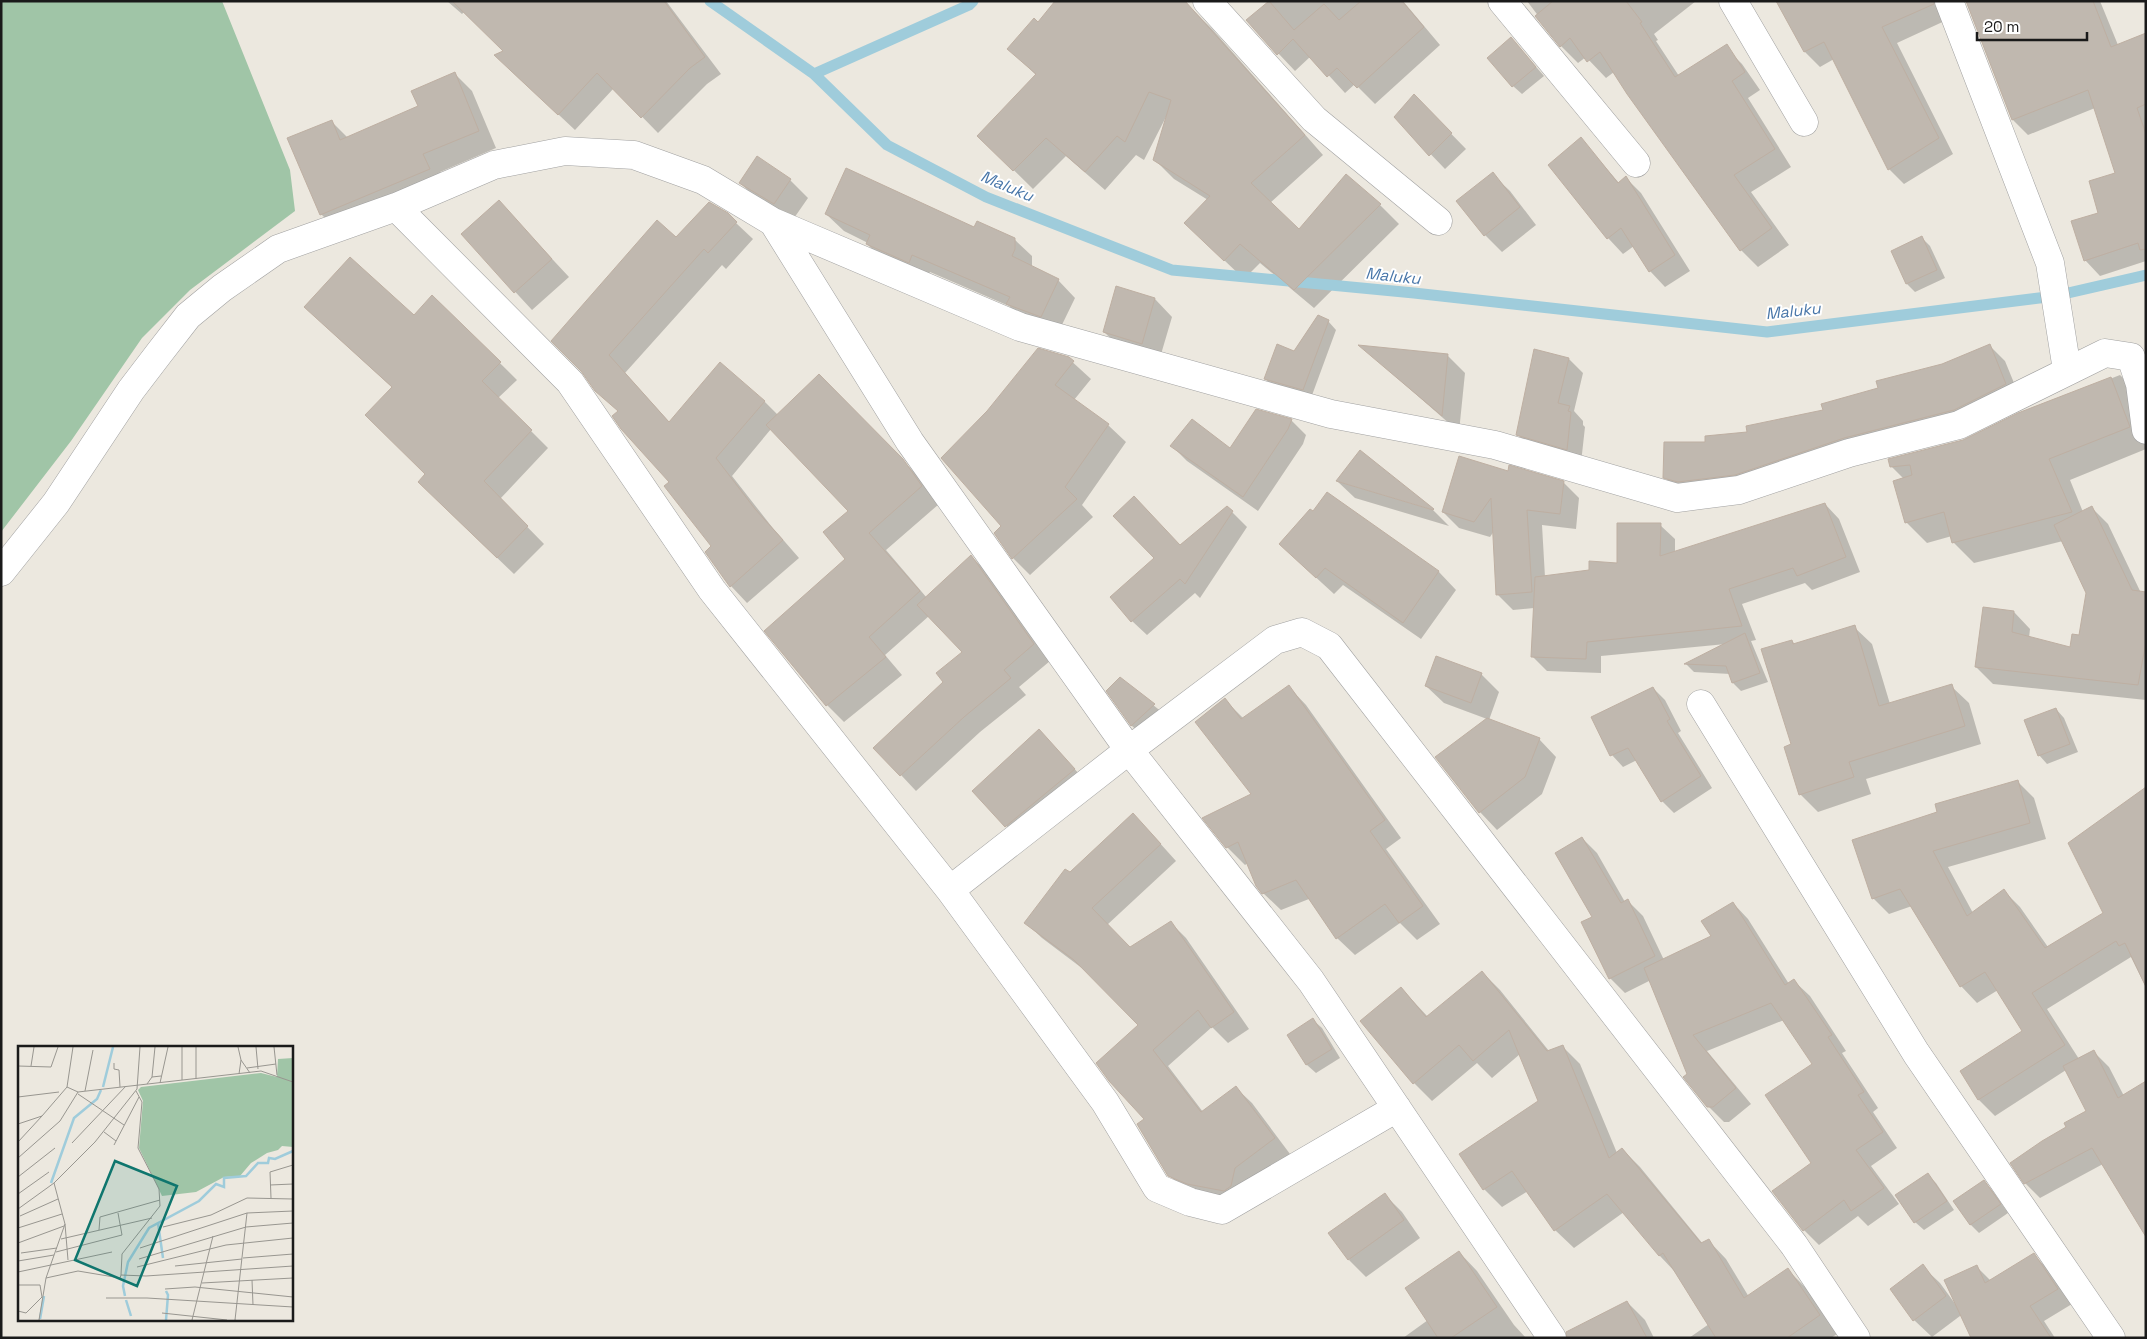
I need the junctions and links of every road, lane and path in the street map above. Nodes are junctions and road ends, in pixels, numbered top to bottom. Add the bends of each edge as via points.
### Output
1 (1207, 1) edge
2 (1502, 1) edge
3 (1733, 1) edge
4 (1949, 1) edge
5 (1804, 122) dead end
6 (1636, 163) dead end
7 (396, 207) junction
8 (773, 222) junction
9 (1438, 222) dead end
10 (2066, 370) junction
11 (2146, 430) edge
12 (1, 572) edge
13 (1701, 704) dead end
14 (1129, 750) junction
15 (950, 890) junction
16 (1397, 1108) junction
17 (1552, 1338) edge
18 (1856, 1338) edge
19 (2111, 1338) edge

1 - 9 street via 1314,120
2 - 6 street
3 - 5 street
4 - 10 street via 2050,263
7 - 8 street via 494,165 565,151 634,155 703,180
7 - 12 street via 278,249 188,316 131,390 56,503
7 - 15 street via 570,382 712,590
8 - 10 street via 1020,327 1331,414 1495,446 1677,498 1739,490 1849,453 1959,425
8 - 14 street via 910,442
10 - 11 street via 2105,353 2131,357 2140,384
13 - 19 street via 1916,1053
14 - 15 street
14 - 16 street via 1311,981
14 - 18 street via 1275,640 1302,632 1329,646 1788,1237
15 - 16 street via 1105,1102 1157,1188 1190,1202 1222,1210
16 - 17 street

